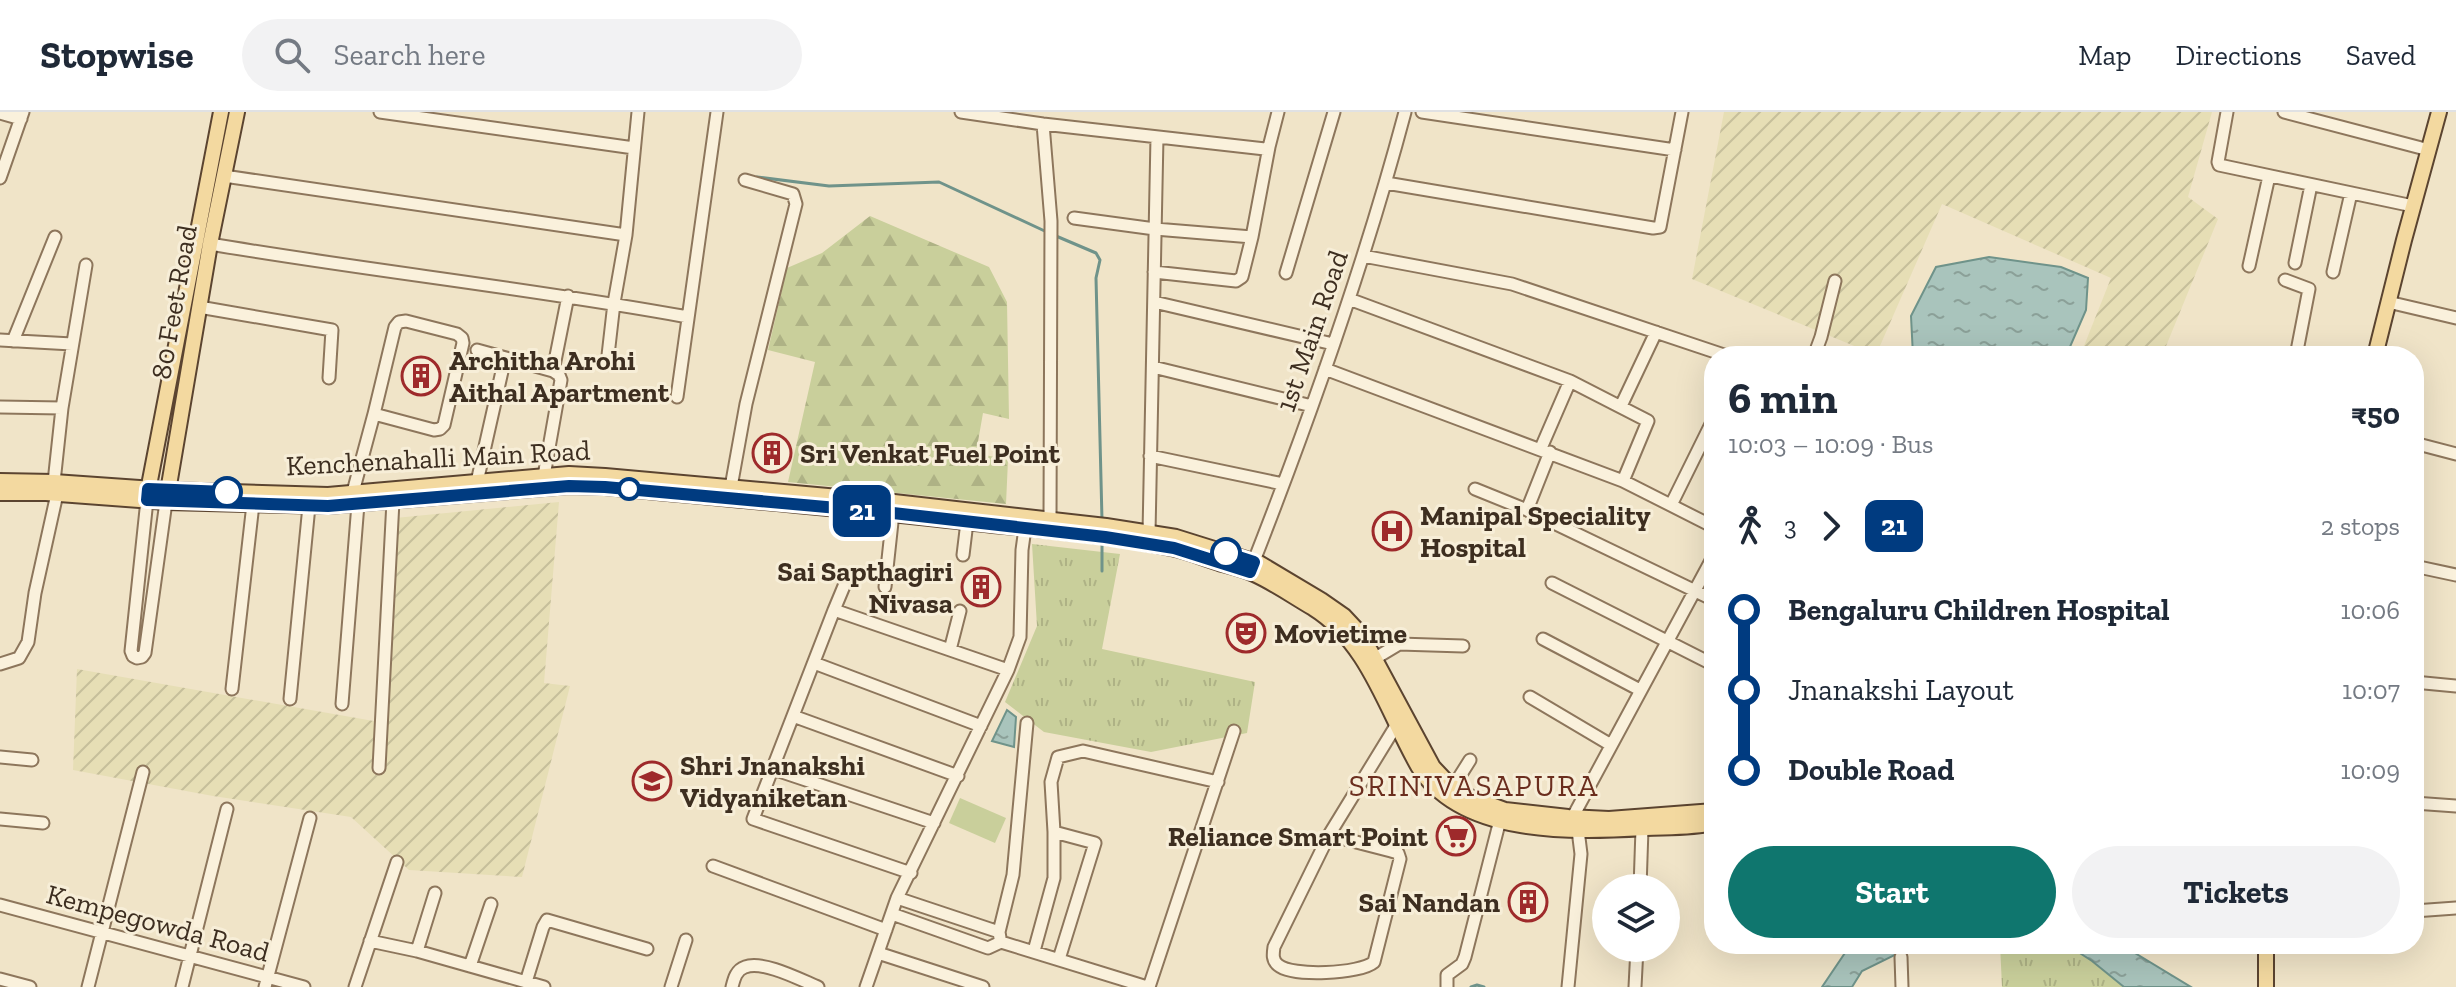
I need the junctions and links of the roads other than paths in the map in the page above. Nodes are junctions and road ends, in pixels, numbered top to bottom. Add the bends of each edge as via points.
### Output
1 (221, 112) edge
2 (237, 112) edge
3 (380, 112) edge
4 (638, 112) edge
5 (717, 112) edge
6 (968, 112) edge
7 (1278, 112) edge
8 (1334, 112) edge
9 (1405, 112) edge
10 (1422, 112) edge
11 (1682, 112) edge
12 (2227, 112) edge
13 (2284, 112) edge
14 (2439, 112) edge
15 (0, 113) edge
16 (2298, 114) edge
17 (22, 115) edge
18 (1043, 124) junction
19 (1157, 137) junction
20 (1269, 147) junction
21 (634, 148) junction
22 (1675, 150) junction
23 (2429, 150) junction
24 (224, 176) junction
25 (2269, 176) junction
26 (0, 178) edge
27 (745, 180) dead end
28 (1386, 183) junction
29 (2311, 185) junction
30 (2351, 193) junction
31 (2413, 206) junction
32 (1074, 218) dead end
33 (1155, 229) junction
34 (626, 235) junction
35 (55, 237) dead end
36 (1252, 237) junction
37 (210, 244) junction
38 (1363, 256) junction
39 (2295, 263) dead end
40 (86, 265) dead end
41 (2249, 266) dead end
42 (1154, 272) junction
43 (2333, 272) dead end
44 (1286, 273) dead end
45 (2285, 280) dead end
46 (1835, 281) dead end
47 (568, 296) junction
48 (1349, 299) junction
49 (1154, 302) junction
50 (2388, 302) junction
51 (614, 303) junction
52 (199, 307) junction
53 (688, 317) junction
54 (2456, 318) edge
55 (1656, 332) junction
56 (6, 340) edge
57 (72, 344) junction
58 (1333, 344) junction
59 (1818, 346) edge
60 (2298, 346) edge
61 (2377, 346) edge
62 (1704, 348) edge
63 (477, 350) dead end
64 (505, 358) junction
65 (607, 364) dead end
66 (1153, 367) junction
67 (1325, 369) junction
68 (553, 371) junction
69 (329, 378) dead end
70 (1570, 381) junction
71 (677, 397) dead end
72 (1312, 406) junction
73 (1621, 406) junction
74 (0, 407) edge
75 (62, 408) junction
76 (374, 414) junction
77 (1704, 438) edge
78 (2424, 446) edge
79 (1546, 450) junction
80 (2456, 454) edge
81 (1150, 456) junction
82 (544, 476) junction
83 (0, 481) edge
84 (1623, 481) junction
85 (477, 482) junction
86 (1283, 484) junction
87 (731, 487) junction
88 (56, 488) junction
89 (1475, 489) dead end
90 (0, 493) edge
91 (148, 495) junction
92 (167, 496) junction
93 (356, 498) junction
94 (393, 501) junction
95 (253, 504) junction
96 (1671, 505) junction
97 (309, 506) junction
98 (1527, 510) junction
99 (893, 513) junction
100 (1050, 519) junction
101 (967, 522) junction
102 (1026, 522) junction
103 (1704, 522) edge
104 (1149, 533) junction
105 (963, 555) dead end
106 (1252, 567) junction
107 (2424, 568) edge
108 (1704, 573) edge
109 (2456, 575) edge
110 (1552, 583) dead end
111 (844, 586) dead end
112 (885, 587) dead end
113 (1695, 590) junction
114 (1704, 595) edge
115 (834, 610) junction
116 (960, 611) dead end
117 (1543, 639) dead end
118 (1667, 640) junction
119 (1463, 646) dead end
120 (950, 650) junction
121 (1374, 659) junction
122 (1704, 660) edge
123 (814, 663) junction
124 (0, 664) edge
125 (1008, 670) junction
126 (2424, 683) edge
127 (2456, 686) edge
128 (232, 689) dead end
129 (1640, 690) junction
130 (1530, 697) dead end
131 (290, 699) dead end
132 (342, 704) dead end
133 (793, 716) junction
134 (1027, 723) dead end
135 (1397, 724) junction
136 (981, 726) junction
137 (1234, 731) dead end
138 (1611, 745) junction
139 (0, 757) edge
140 (32, 760) dead end
141 (1470, 760) dead end
142 (379, 768) dead end
143 (773, 769) junction
144 (143, 772) dead end
145 (958, 776) junction
146 (1218, 782) junction
147 (1453, 787) junction
148 (2424, 804) edge
149 (2456, 806) edge
150 (227, 809) dead end
151 (1704, 812) edge
152 (310, 818) dead end
153 (0, 819) edge
154 (1500, 820) junction
155 (43, 823) dead end
156 (934, 823) junction
157 (1704, 824) edge
158 (1572, 825) junction
159 (1642, 829) junction
160 (1054, 832) junction
161 (1329, 835) junction
162 (397, 862) dead end
163 (713, 866) dead end
164 (911, 873) junction
165 (1640, 874) edge
166 (435, 893) dead end
167 (897, 898) junction
168 (491, 904) dead end
169 (0, 905) edge
170 (2456, 908) edge
171 (2424, 910) edge
172 (892, 914) junction
173 (886, 930) junction
174 (103, 934) junction
175 (1000, 937) junction
176 (686, 940) dead end
177 (370, 941) junction
178 (647, 949) dead end
179 (417, 951) junction
180 (1034, 951) junction
181 (878, 953) junction
182 (2266, 954) edge
183 (190, 957) junction
184 (1901, 957) dead end
185 (1059, 959) junction
186 (1636, 962) edge
187 (470, 966) junction
188 (0, 979) edge
189 (266, 982) edge
190 (526, 982) junction
191 (1446, 985) edge
192 (30, 987) edge
193 (88, 987) edge
194 (182, 987) edge
195 (304, 987) edge
196 (355, 987) edge
197 (544, 987) edge
198 (671, 987) edge
199 (732, 987) edge
200 (818, 987) edge
201 (866, 987) edge
202 (983, 987) edge
203 (1148, 987) edge
204 (1568, 987) edge
205 (1635, 987) edge
206 (1902, 987) edge
207 (2266, 987) edge

1 - 91 main road, 80 Feet Road
2 - 24 main road, 80 Feet Road
3 - 21 street
4 - 21 street
5 - 53 street
6 - 18 street
7 - 20 street
8 - 44 street
9 - 28 street, 1st Main Road
10 - 22 street
11 - 22 street
12 - 25 street via 2218,164
13 - 16 street
14 - 23 main road
15 - 17 street
16 - 23 street
17 - 26 street
18 - 19 street
18 - 100 street via 1051,221
19 - 20 street
19 - 33 street
20 - 36 street
21 - 34 street
22 - 28 street via 1663,220 1653,228
23 - 31 main road
24 - 34 street
24 - 37 main road, 80 Feet Road
25 - 29 street
25 - 41 street
27 - 87 street via 793,194 796,204
28 - 38 street, 1st Main Road
29 - 30 street
29 - 39 street
30 - 31 street
30 - 43 street
31 - 50 main road
32 - 33 street
33 - 36 street
33 - 42 street
34 - 51 street
35 - 56 street
36 - 42 street via 1242,277 1236,281
37 - 47 street
37 - 52 main road, 80 Feet Road
38 - 48 street, 1st Main Road
38 - 55 street via 1512,284
40 - 57 street
42 - 49 street
45 - 60 street via 2309,289
46 - 59 street
47 - 51 street
47 - 68 street
48 - 58 street, 1st Main Road
48 - 70 street
49 - 58 street
49 - 66 street
50 - 54 street
50 - 61 main road
51 - 53 street
51 - 65 street
52 - 69 street via 332,330
52 - 92 main road, 80 Feet Road
53 - 71 street
55 - 62 street
55 - 73 street
56 - 57 street
57 - 75 street
58 - 67 street, 1st Main Road
63 - 64 street
64 - 68 street
64 - 85 street
66 - 72 street
66 - 81 street
67 - 72 street, 1st Main Road
67 - 79 street
68 - 82 street via 561,380
70 - 73 street
70 - 79 street
72 - 86 street, 1st Main Road
73 - 84 street via 1648,421
74 - 75 street
75 - 88 street
76 - 76 street via 440,429 462,338 399,322
76 - 93 street
77 - 96 street
78 - 80 street
79 - 84 street
79 - 98 street
81 - 86 street
81 - 104 street
82 - 85 main road, Kenchenahalli Main Road
82 - 87 main road, Kenchenahalli Main Road
83 - 88 main road, Kenchenahalli Main Road
84 - 96 street
85 - 93 main road, Kenchenahalli Main Road
86 - 106 street, 1st Main Road
87 - 102 main road, Kenchenahalli Main Road
88 - 90 main road, Kenchenahalli Main Road
88 - 91 main road, Kenchenahalli Main Road
88 - 124 street via 28,642 19,658
89 - 98 street
91 - 92 main road, Kenchenahalli Main Road
91 - 92 street via 131,651 137,658 145,653
92 - 93 main road, Kenchenahalli Main Road
92 - 95 main road, Kenchenahalli Main Road
93 - 94 main road, Kenchenahalli Main Road
93 - 97 main road, Kenchenahalli Main Road
93 - 132 street
94 - 99 main road, Kenchenahalli Main Road via 569,486
94 - 142 street
95 - 97 main road, Kenchenahalli Main Road
95 - 128 street
96 - 103 street
97 - 131 street
98 - 113 street
99 - 101 main road, Kenchenahalli Main Road
99 - 112 street
100 - 102 main road, Kenchenahalli Main Road
100 - 104 main road, Kenchenahalli Main Road
101 - 102 main road, Kenchenahalli Main Road
101 - 105 street
102 - 106 main road, Kenchenahalli Main Road
102 - 125 street via 1020,637
104 - 106 main road, Kenchenahalli Main Road via 1176,537
106 - 121 main road, Kenchenahalli Main Road via 1344,616
106 - 135 main road, Kenchenahalli Main Road via 1343,631
107 - 109 street
108 - 113 street
110 - 118 street
111 - 115 street
113 - 114 street
113 - 118 street
115 - 120 street
115 - 123 street
116 - 120 street
117 - 129 street
118 - 122 street
118 - 129 street
119 - 121 street via 1399,644
120 - 125 street
121 - 147 main road, Kenchenahalli Main Road via 1427,757
123 - 133 street
123 - 136 street
125 - 136 street
126 - 127 street
129 - 138 street
130 - 138 street
133 - 143 street
133 - 145 street
134 - 175 street via 1013,875
135 - 154 main road, Kenchenahalli Main Road via 1424,774 1442,794
135 - 161 street
136 - 145 street
137 - 146 street
138 - 158 street
139 - 140 street
141 - 147 street
143 - 156 street
143 - 164 street via 753,819
144 - 174 street
145 - 156 street
146 - 160 street via 1083,751 1058,757 1051,782
146 - 203 street
147 - 158 main road, Kenchenahalli Main Road via 1505,810
148 - 149 street
150 - 183 street
151 - 158 main road, Kenchenahalli Main Road
152 - 189 street
153 - 155 street
154 - 158 main road, Kenchenahalli Main Road
154 - 191 street via 1465,957 1447,975
156 - 164 street
157 - 159 main road, Kenchenahalli Main Road
158 - 159 main road, Kenchenahalli Main Road
158 - 204 street via 1581,854
159 - 165 street
160 - 180 street via 1054,878
160 - 185 street via 1095,843
161 - 161 street via 1274,947 1275,962 1281,967 1318,972 1354,970 1374,962 1398,853
162 - 177 street
163 - 173 street
164 - 167 street
166 - 179 street
167 - 172 street
167 - 175 street
168 - 187 street
169 - 174 street, Kempegowda Road
170 - 171 street
172 - 173 street
172 - 175 street via 988,948
173 - 181 street
174 - 183 street, Kempegowda Road
174 - 193 street
175 - 180 street
176 - 198 street
177 - 179 street
177 - 196 street
178 - 190 street via 547,920
179 - 187 street
180 - 185 street
181 - 201 street
181 - 202 street
182 - 207 main road
183 - 189 street, Kempegowda Road
183 - 194 street
184 - 206 street
185 - 203 street
186 - 205 street
187 - 190 street
188 - 192 street
189 - 195 street, Kempegowda Road
190 - 197 street
199 - 200 street via 736,973 755,966

